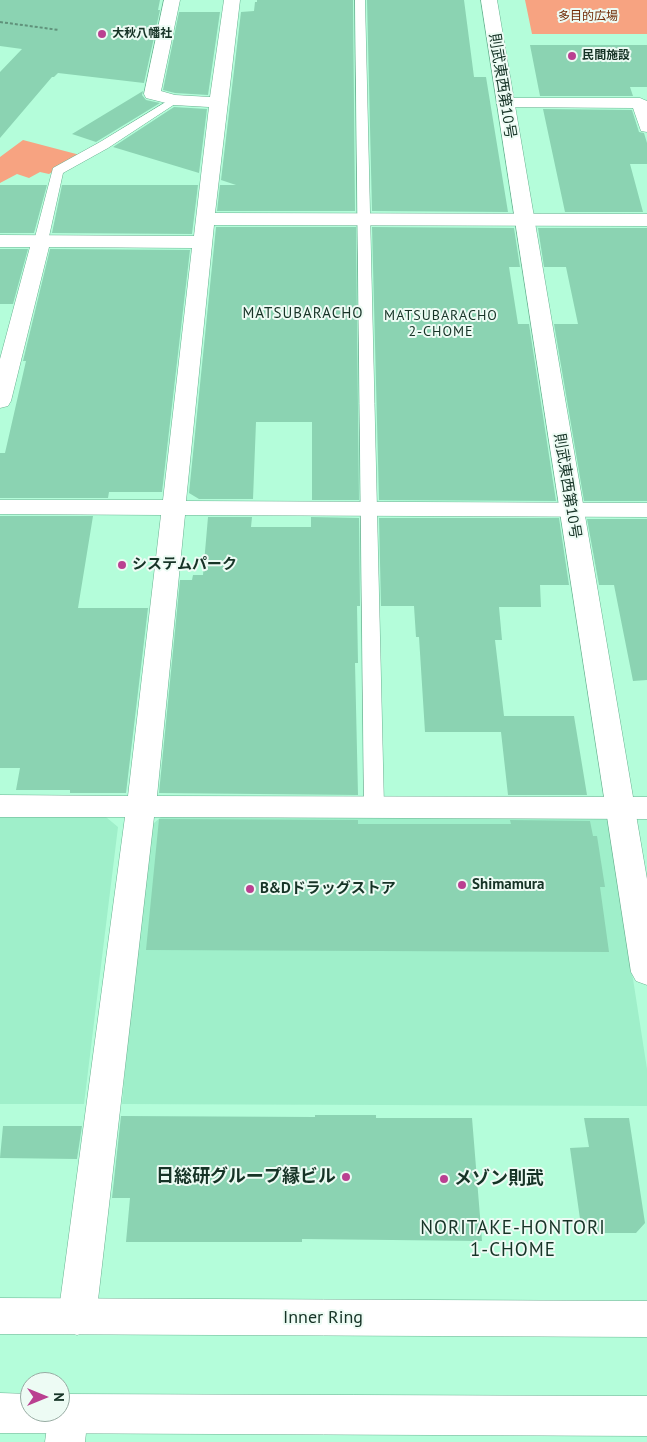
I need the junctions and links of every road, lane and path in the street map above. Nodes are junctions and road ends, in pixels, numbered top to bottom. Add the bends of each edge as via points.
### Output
1 (172, 0) edge
2 (232, 0) edge
3 (360, 0) edge
4 (489, 0) edge
5 (0, 22) edge
6 (59, 30) dead end
7 (174, 100) junction
8 (218, 102) junction
9 (505, 103) junction
10 (647, 126) edge
11 (362, 219) junction
12 (524, 220) junction
13 (647, 220) edge
14 (204, 230) junction
15 (0, 241) edge
16 (41, 241) junction
17 (0, 401) edge
18 (0, 508) edge
19 (174, 508) junction
20 (368, 509) junction
21 (571, 510) junction
22 (647, 510) edge
23 (0, 806) edge
24 (141, 806) junction
25 (374, 807) junction
26 (634, 808) edge
27 (647, 972) edge
28 (0, 1316) edge
29 (76, 1317) junction
30 (647, 1319) edge
31 (0, 1413) edge
32 (647, 1416) edge
33 (67, 1428) edge

1 - 7 street via 152,94
2 - 8 street
3 - 11 lane
4 - 9 street, 則武東西第10号
5 - 6 path
7 - 8 street
7 - 16 lane via 57,171
8 - 14 street
9 - 10 street via 640,103
9 - 12 street, 則武東西第10号
11 - 12 street
11 - 14 street
11 - 20 lane
12 - 13 street
12 - 21 street, 則武東西第10号
14 - 16 street
14 - 19 street
15 - 16 street
16 - 17 street
18 - 19 street
19 - 20 street
19 - 24 street
20 - 21 street
20 - 25 lane
21 - 22 street
21 - 26 street, 則武東西第10号
23 - 24 street
24 - 25 street
24 - 29 street
25 - 26 street
26 - 27 street, 則武東西第10号
28 - 29 street, Inner Ring
29 - 30 street, Inner Ring
31 - 33 street
32 - 33 street

